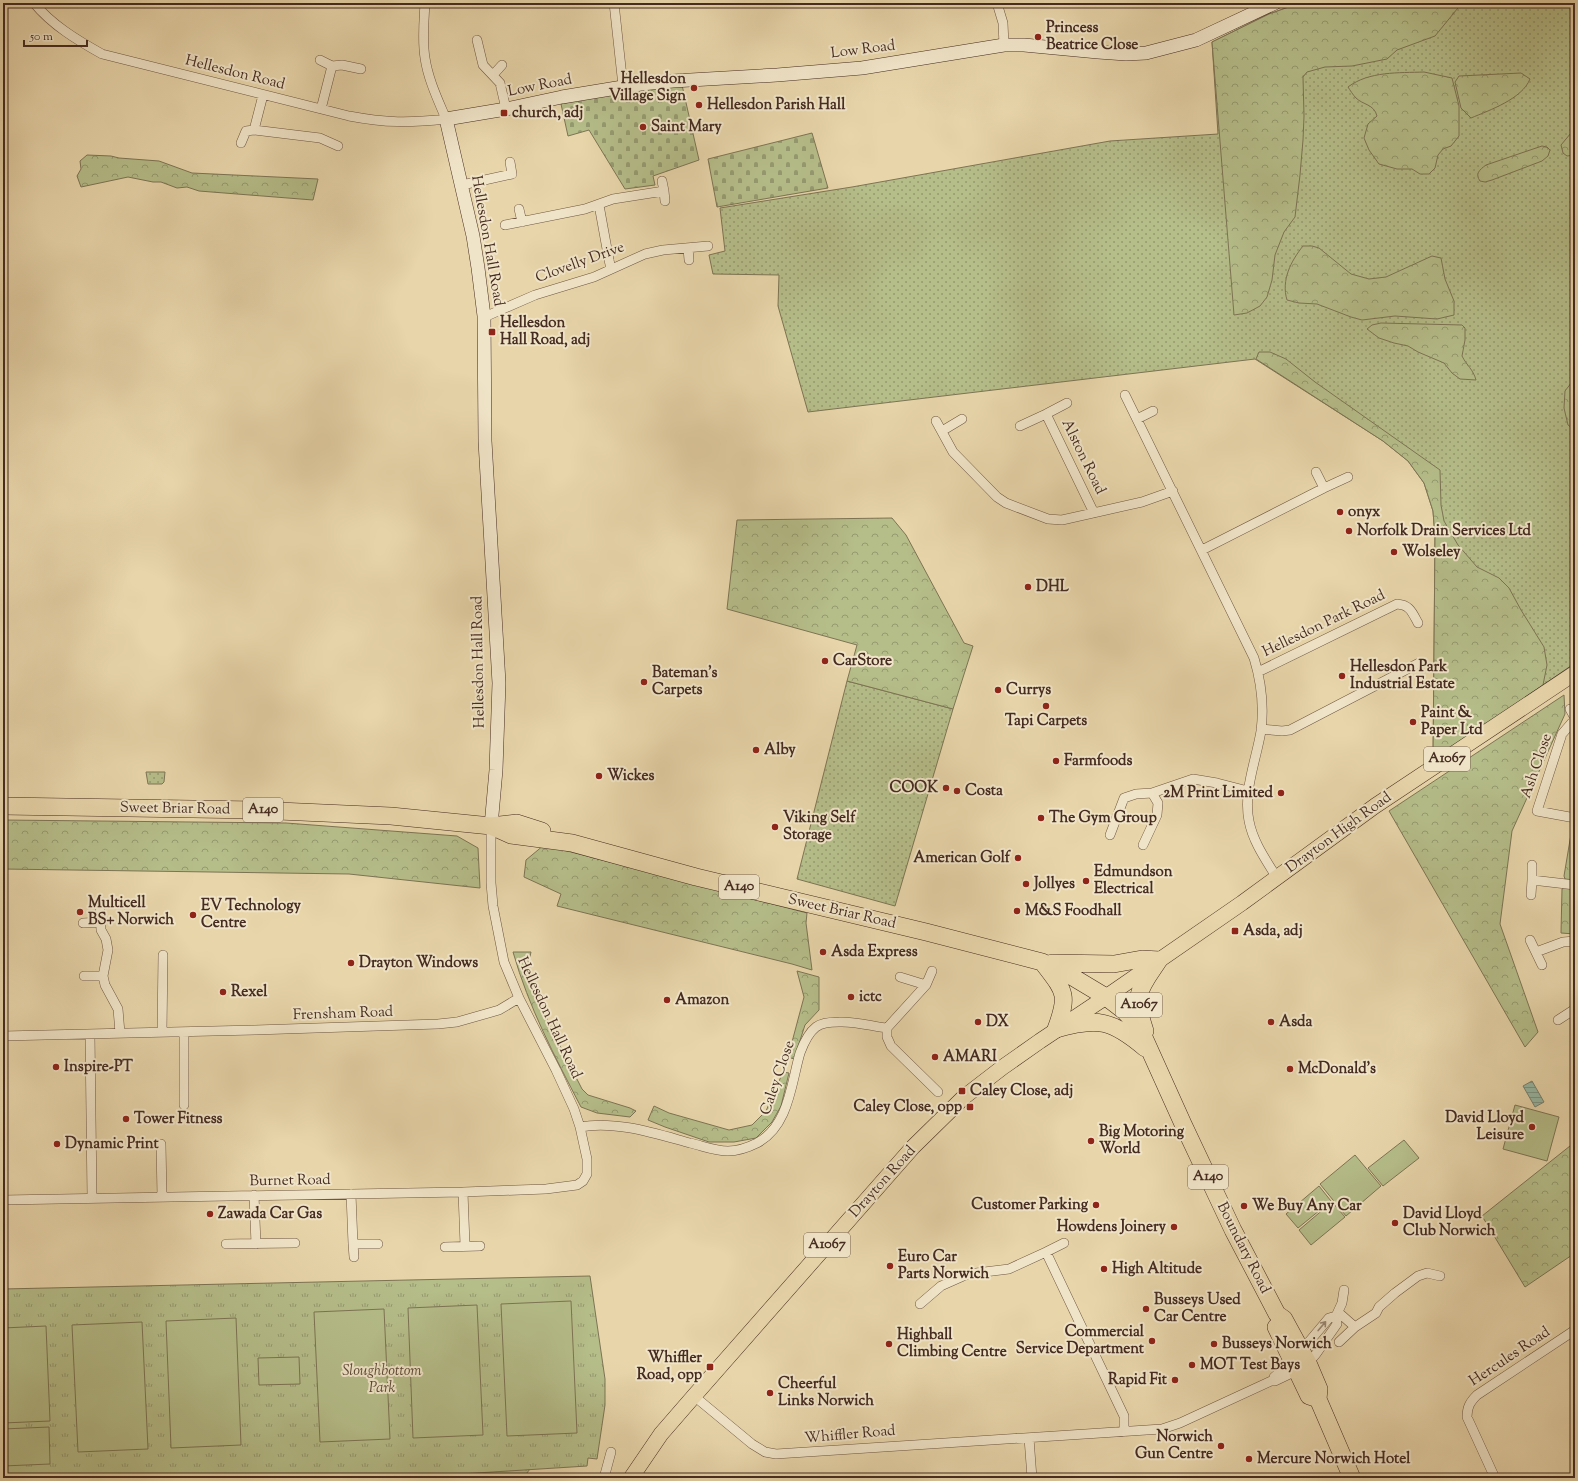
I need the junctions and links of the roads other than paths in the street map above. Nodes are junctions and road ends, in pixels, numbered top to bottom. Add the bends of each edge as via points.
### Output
1 (34, 3) edge
2 (425, 3) edge
3 (614, 3) edge
4 (997, 3) edge
5 (1275, 3) edge
6 (477, 40) dead end
7 (1004, 45) junction
8 (320, 60) dead end
9 (502, 64) dead end
10 (332, 66) junction
11 (362, 68) dead end
12 (493, 75) junction
13 (623, 86) junction
14 (264, 95) junction
15 (321, 109) junction
16 (506, 109) junction
17 (446, 119) junction
18 (237, 126) dead end
19 (250, 131) junction
20 (240, 143) dead end
21 (338, 146) dead end
22 (510, 162) dead end
23 (662, 181) dead end
24 (462, 186) junction
25 (664, 191) junction
26 (665, 201) dead end
27 (599, 205) junction
28 (519, 209) dead end
29 (522, 222) junction
30 (505, 225) dead end
31 (708, 246) dead end
32 (688, 248) junction
33 (689, 260) dead end
34 (612, 268) junction
35 (484, 316) junction
36 (1125, 394) dead end
37 (1067, 404) dead end
38 (1153, 411) dead end
39 (1046, 414) junction
40 (962, 419) dead end
41 (1137, 419) junction
42 (936, 421) dead end
43 (1020, 426) dead end
44 (942, 431) junction
45 (1316, 472) dead end
46 (1348, 477) dead end
47 (1324, 488) junction
48 (1173, 491) junction
49 (1094, 513) junction
50 (1202, 550) junction
51 (1418, 623) dead end
52 (1419, 663) dead end
53 (1258, 672) junction
54 (1575, 673) edge
55 (1570, 709) dead end
56 (1575, 718) edge
57 (1261, 730) junction
58 (1248, 791) junction
59 (1152, 793) junction
60 (3, 806) edge
61 (1575, 818) edge
62 (491, 826) junction
63 (1110, 835) dead end
64 (1143, 845) dead end
65 (1532, 865) dead end
66 (1277, 878) junction
67 (1532, 880) junction
68 (1575, 884) edge
69 (1531, 895) dead end
70 (100, 910) dead end
71 (100, 922) junction
72 (83, 923) dead end
73 (1530, 940) dead end
74 (1575, 941) edge
75 (1536, 952) junction
76 (164, 955) dead end
77 (1159, 960) junction
78 (1042, 962) junction
79 (1542, 966) dead end
80 (932, 971) dead end
81 (84, 976) dead end
82 (103, 976) junction
83 (900, 977) dead end
84 (926, 985) junction
85 (1106, 997) junction
86 (519, 998) junction
87 (1575, 1009) edge
88 (1558, 1020) dead end
89 (887, 1028) junction
90 (1056, 1029) junction
91 (162, 1032) junction
92 (184, 1032) junction
93 (90, 1034) junction
94 (120, 1034) junction
95 (3, 1036) edge
96 (1152, 1053) junction
97 (938, 1092) dead end
98 (184, 1105) dead end
99 (580, 1127) junction
100 (161, 1144) dead end
101 (577, 1185) joint
102 (463, 1192) junction
103 (352, 1194) junction
104 (254, 1195) junction
105 (162, 1197) junction
106 (92, 1198) junction
107 (3, 1200) edge
108 (295, 1243) dead end
109 (1064, 1243) dead end
110 (226, 1244) dead end
111 (256, 1244) junction
112 (353, 1244) junction
113 (378, 1244) dead end
114 (465, 1246) junction
115 (480, 1246) dead end
116 (445, 1247) dead end
117 (1046, 1252) junction
118 (354, 1257) dead end
119 (1440, 1276) dead end
120 (1344, 1290) dead end
121 (920, 1304) dead end
122 (1337, 1314) junction
123 (1355, 1327) junction
124 (1575, 1330) edge
125 (1339, 1342) dead end
126 (1299, 1362) junction
127 (694, 1396) junction
128 (1124, 1432) junction
129 (1029, 1438) junction
130 (611, 1452) dead end
131 (604, 1478) edge
132 (632, 1478) edge
133 (1032, 1478) edge
134 (1352, 1478) edge
135 (1496, 1478) edge

1 - 14 street, Hellesdon Road via 80,42 102,54
2 - 17 street via 425,60
3 - 13 street
4 - 7 street via 1003,23
5 - 7 street, Low Road via 1196,40 1146,53
6 - 12 street via 483,65
7 - 13 street, Low Road via 862,68 777,76 673,80
8 - 10 street
9 - 12 street
10 - 11 street
10 - 15 street
12 - 16 street via 500,83
13 - 16 street, Low Road
14 - 15 street, Hellesdon Road
14 - 19 street
15 - 17 street, Hellesdon Road via 385,122
16 - 17 street, Low Road
17 - 24 street, Hellesdon Hall Road
18 - 19 street
19 - 20 street
19 - 21 street via 330,137
22 - 24 street via 512,174
23 - 25 street
24 - 35 street, Hellesdon Hall Road via 477,262
25 - 26 street
25 - 27 street via 613,199
27 - 29 street
27 - 34 street
28 - 29 street
29 - 30 street
31 - 32 street, Clovelly Drive
32 - 33 street
32 - 34 street, Clovelly Drive via 645,254
34 - 35 street, Clovelly Drive via 594,277 535,295
35 - 62 street, Hellesdon Hall Road via 485,441 499,683
36 - 41 street, Hellesdon Park Road
37 - 39 street, Alston Road
38 - 41 street
39 - 43 street, Alston Road
39 - 49 street, Alston Road
40 - 44 street
41 - 48 street, Hellesdon Park Road
42 - 44 street, Alston Road
44 - 49 street, Alston Road via 953,452 1006,503 1048,519 1062,520
45 - 47 street
46 - 47 street
47 - 50 street
48 - 49 street, Alston Road via 1142,502
48 - 50 street, Hellesdon Park Road
50 - 53 street, Hellesdon Park Road
51 - 53 street, Hellesdon Park Road via 1411,611 1404,605 1396,604
52 - 57 street via 1290,730
53 - 57 street, Hellesdon Park Road
54 - 66 main road, Drayton High Road / A1067 via 1375,806
55 - 56 street, Ash Close
56 - 61 street, Ash Close via 1562,734 1537,811
57 - 58 street, Hellesdon Park Road
58 - 59 street via 1193,779
58 - 66 street, Hellesdon Park Road via 1247,806 1252,832
59 - 63 street via 1124,798
59 - 64 street via 1158,803 1156,815
60 - 62 highway, Sweet Briar Road / A140 via 256,810 391,816
62 - 78 highway, Sweet Briar Road / A140 via 510,823 528,826 572,843 703,878
62 - 86 street, Hellesdon Hall Road via 496,925 504,962
65 - 67 street
66 - 77 main road, Drayton High Road / A1067
67 - 68 street
67 - 69 street
70 - 71 street
71 - 72 street
71 - 82 street via 108,950
73 - 75 street
74 - 75 street via 1563,942
75 - 79 street
76 - 91 street via 167,996
77 - 78 highway, A140 via 1142,959 1114,964
77 - 85 main road, Drayton High Road / A1067
77 - 96 highway, A1067 via 1138,998
78 - 85 highway, Sweet Briar Road / A140 via 1072,976
78 - 90 highway via 1058,982 1064,998
80 - 84 street
81 - 82 street
82 - 94 street via 118,1009
83 - 84 street
84 - 89 street
85 - 90 main road, Drayton Road / A1067
85 - 96 highway, Boundary Road / A140 via 1134,1021
86 - 92 street, Frensham Road via 499,1010 457,1022
86 - 99 street, Hellesdon Hall Road via 566,1092
87 - 88 street
89 - 97 street via 891,1046
89 - 99 street, Caley Close via 838,1022 816,1027 803,1047 783,1116 773,1130 758,1143 744,1148 730,1151 715,1150 641,1130 596,1125
90 - 96 highway, A140 via 1079,1022 1110,1025 1129,1035
90 - 127 main road, Drayton Road / A1067 via 964,1097 913,1147
91 - 92 street, Frensham Road
91 - 94 street, Frensham Road
92 - 98 street
93 - 94 street, Frensham Road
93 - 95 street, Frensham Road
93 - 106 street
96 - 126 highway, Boundary Road / A140 via 1233,1230 1277,1314 1284,1318
99 - 101 street, Hellesdon Hall Road via 587,1159 587,1174
100 - 105 street
101 - 102 street, Burnet Road via 546,1189
102 - 103 street, Burnet Road
102 - 114 street
103 - 104 street, Burnet Road
103 - 112 street
104 - 105 street, Burnet Road
104 - 111 street
105 - 106 street, Burnet Road
106 - 107 street, Burnet Road
108 - 111 street
109 - 117 street
110 - 111 street
112 - 113 street
112 - 118 street
114 - 115 street
114 - 116 street
117 - 121 street via 1009,1269 968,1274 941,1286
117 - 128 street via 1124,1416
119 - 123 street via 1427,1273 1418,1276 1379,1307 1376,1313
120 - 122 street
122 - 123 street
126 -> 122 street via 1329,1318
122 - 126 street via 1336,1324 1316,1354
123 - 125 street
124 - 135 street, Hercules Road via 1477,1395 1467,1408 1467,1417
126 - 128 street, Whiffler Road via 1275,1381 1180,1423 1162,1429
126 - 134 highway, Boundary Road / A140 via 1309,1396 1318,1399
127 - 129 street, Whiffler Road via 752,1444 765,1452 776,1454
127 - 132 main road, Drayton Road / A1067 via 662,1434
128 - 129 street, Whiffler Road
129 - 133 street
130 - 131 street

